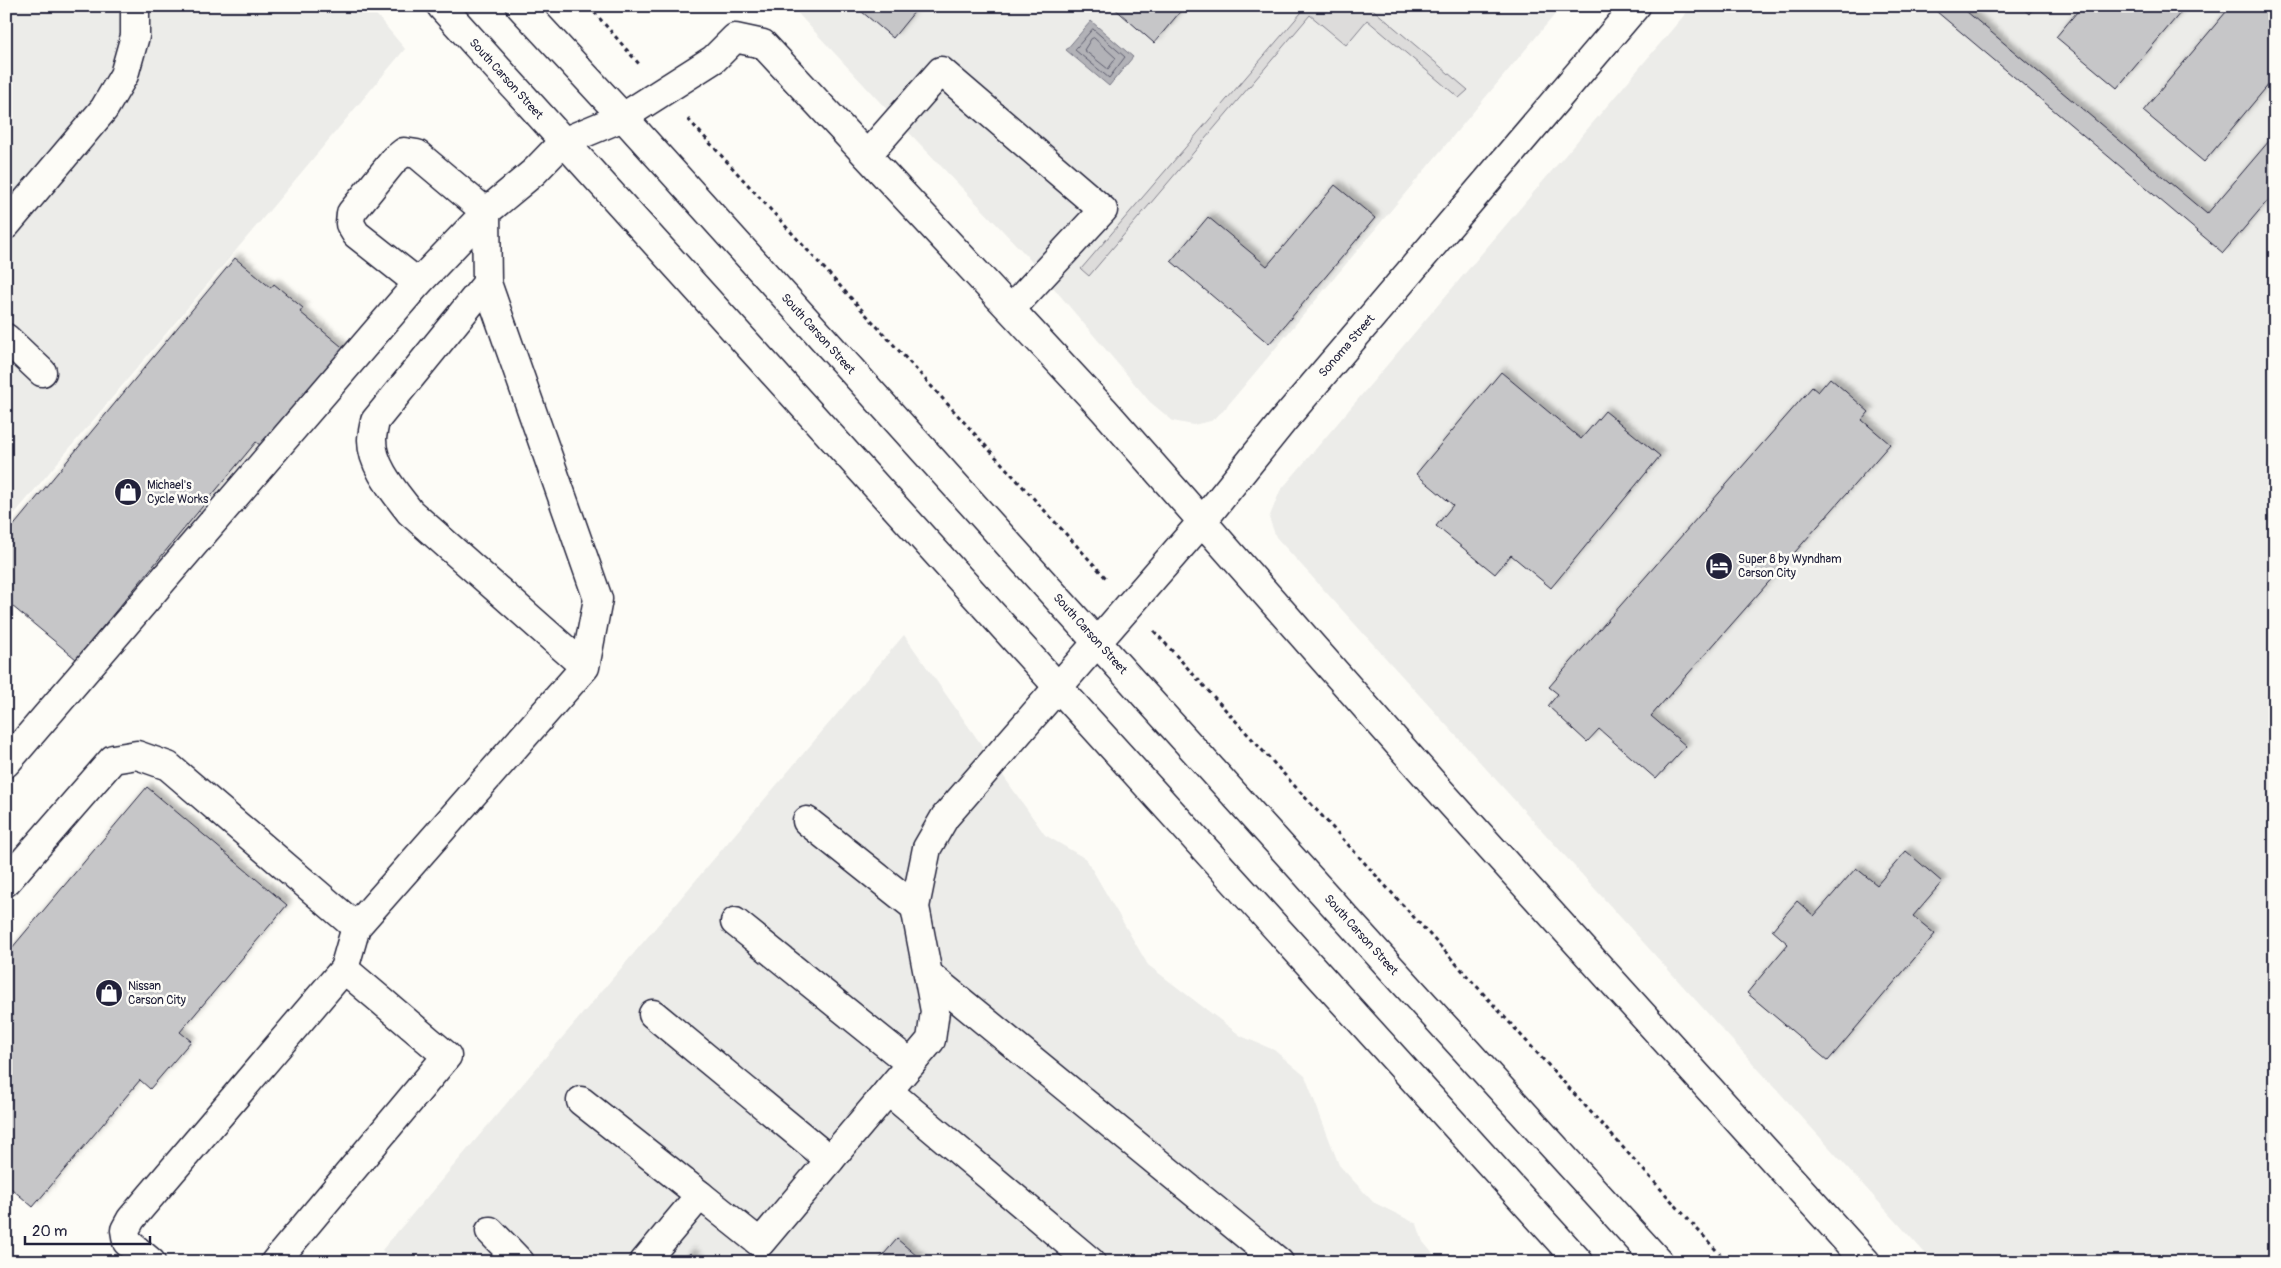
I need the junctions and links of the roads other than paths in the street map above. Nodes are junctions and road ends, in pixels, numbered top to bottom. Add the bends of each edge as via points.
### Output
1 (135, 6) edge
2 (441, 6) edge
3 (520, 6) edge
4 (1636, 6) edge
5 (623, 117) junction
6 (563, 142) junction
7 (867, 155) junction
8 (486, 212) junction
9 (6, 225) edge
10 (418, 283) junction
11 (488, 283) junction
12 (1011, 309) junction
13 (6, 338) edge
14 (42, 372) dead end
15 (1201, 523) junction
16 (1096, 642) junction
17 (585, 667) junction
18 (1057, 685) junction
19 (6, 763) edge
20 (807, 821) dead end
21 (6, 882) edge
22 (915, 907) junction
23 (735, 922) dead end
24 (356, 927) junction
25 (344, 969) junction
26 (930, 976) junction
27 (653, 1014) dead end
28 (911, 1064) junction
29 (888, 1091) junction
30 (581, 1101) dead end
31 (830, 1160) junction
32 (700, 1195) junction
33 (490, 1231) dead end
34 (150, 1262) edge
35 (275, 1262) edge
36 (520, 1262) edge
37 (644, 1262) edge
38 (1092, 1262) edge
39 (1279, 1262) edge
40 (1579, 1262) edge
41 (1660, 1262) edge
42 (1866, 1262) edge

1 - 9 main road via 135,36 124,75 104,109
2 - 6 main road, South Carson Street
3 - 5 main road, South Carson Street
4 - 15 main road, Sonoma Street via 1283,421
5 - 6 main road
5 - 7 main road via 714,59 736,38 763,44
5 - 16 main road, South Carson Street
6 - 8 main road via 534,172
6 - 18 main road, South Carson Street
7 - 12 main road
7 - 12 main road via 941,71 1103,210
8 - 10 main road
8 - 10 main road via 416,154 404,152 394,160 351,213 350,224 356,234
8 - 11 main road
10 - 19 main road
11 - 17 main road via 598,599
11 - 17 main road via 375,421 372,441 377,461 410,512
12 - 15 main road
13 - 14 main road
15 - 16 main road, Sonoma Street
15 - 42 main road
16 - 18 main road, Sonoma Street
16 - 41 main road, South Carson Street
17 - 24 main road
18 - 22 main road, Sonoma Street via 945,817 927,848
18 - 40 main road, South Carson Street
20 - 22 main road
21 - 24 main road via 113,759 137,755 168,766
22 - 26 main road
23 - 28 main road
24 - 25 main road
25 - 34 main road via 131,1219 125,1230 128,1242
25 - 35 main road via 447,1056
26 - 28 main road via 936,1011 931,1040
26 - 39 main road
27 - 31 main road
28 - 29 main road
29 - 31 main road
29 - 38 main road
30 - 32 main road
31 - 32 main road via 760,1243
32 - 37 main road
33 - 36 main road

